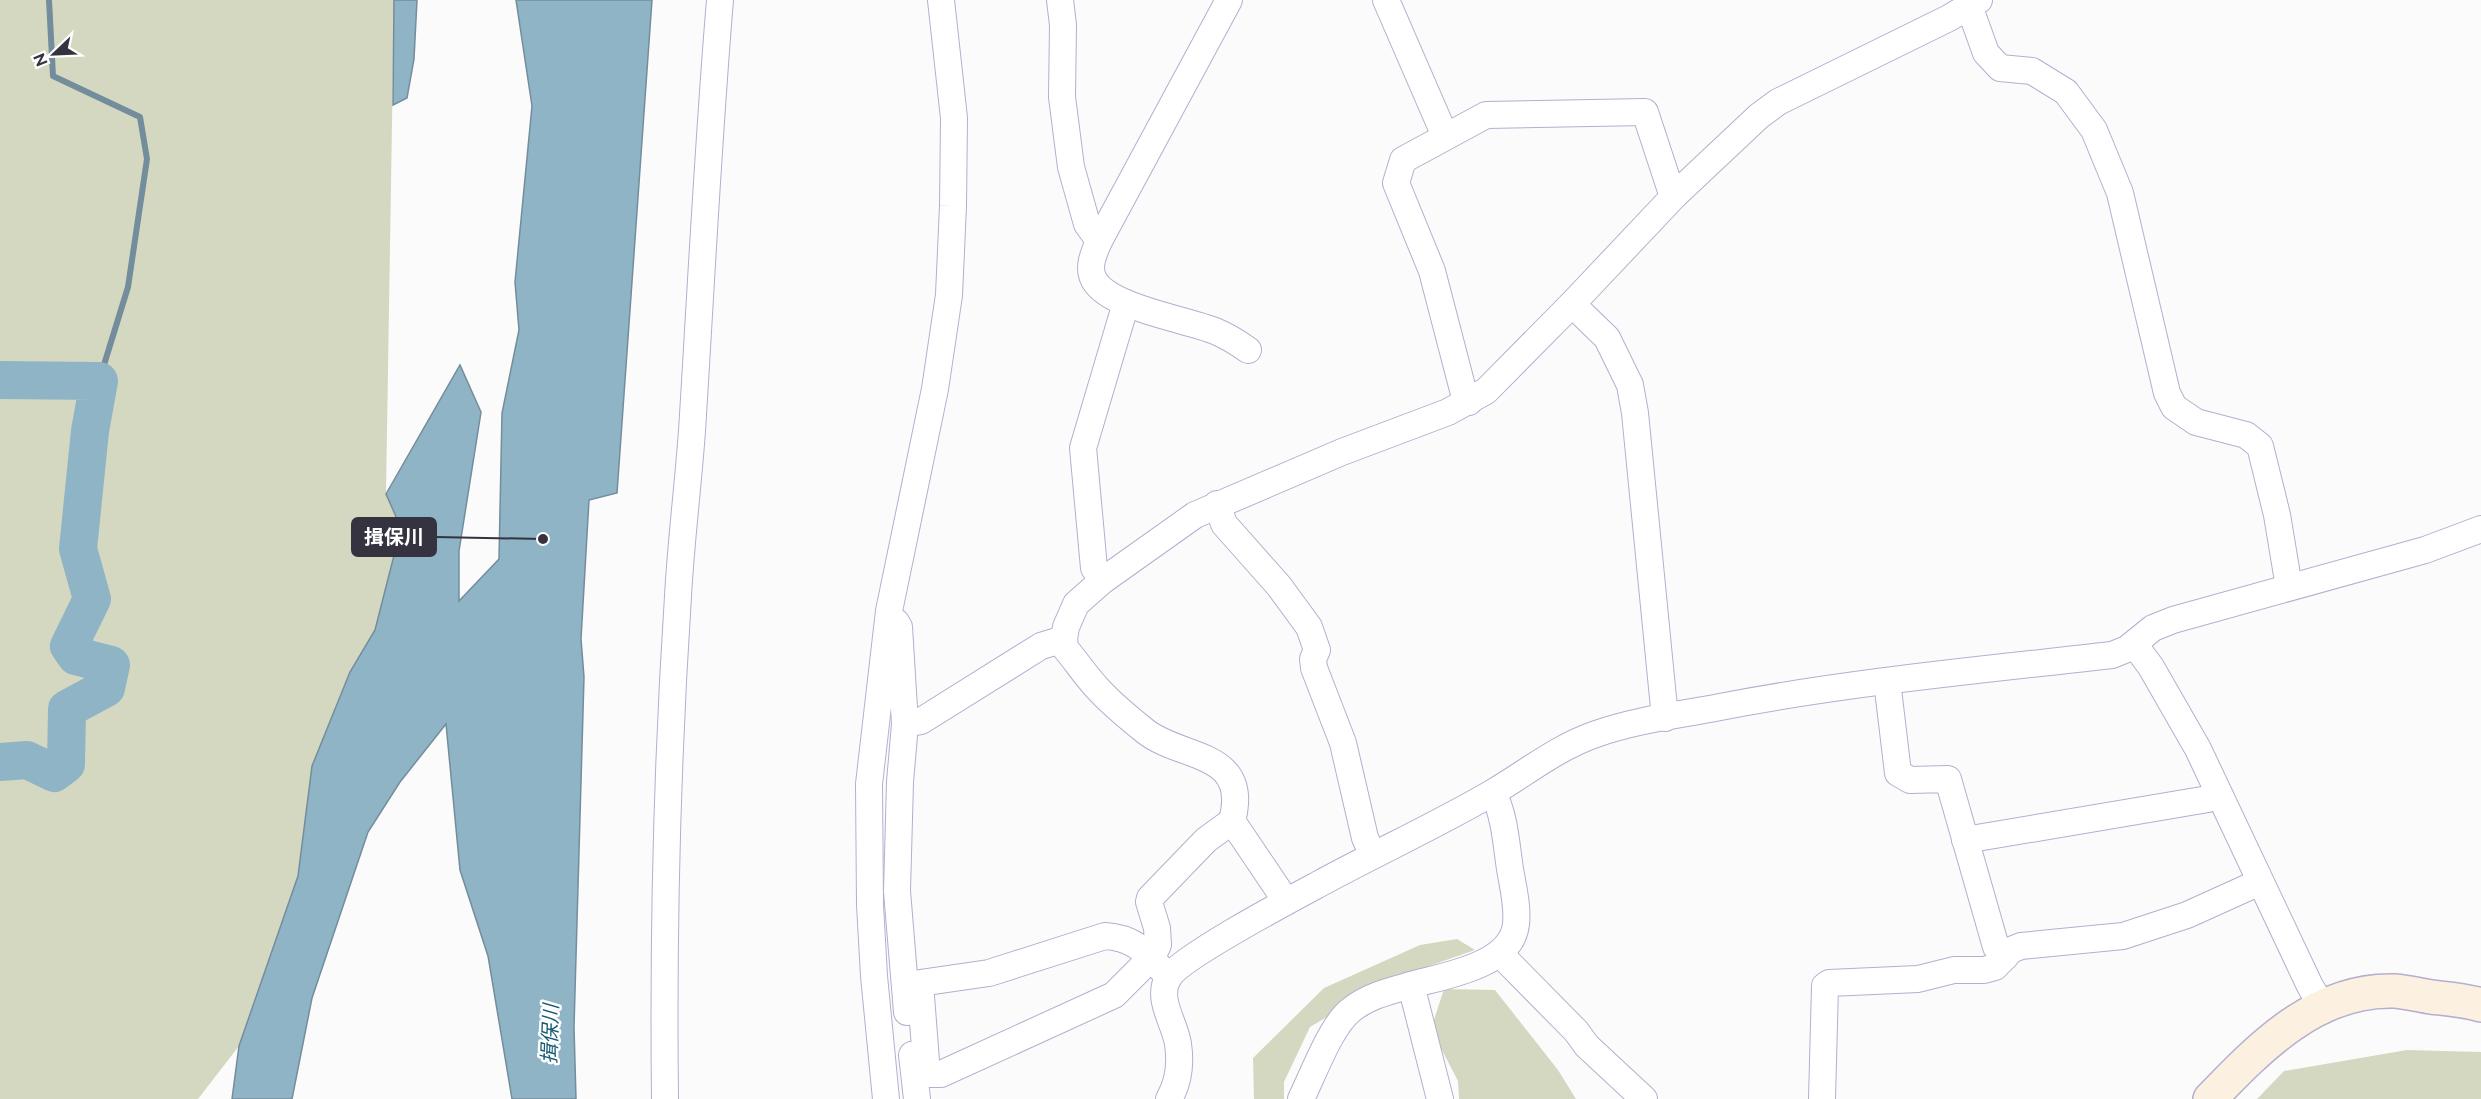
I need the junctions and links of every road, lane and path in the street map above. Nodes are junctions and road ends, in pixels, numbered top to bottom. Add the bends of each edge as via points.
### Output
1 (720, 0) edge
2 (941, 0) edge
3 (1060, 0) edge
4 (1229, 0) edge
5 (1386, 0) edge
6 (1972, 3) edge
7 (1445, 136) junction
8 (1675, 195) junction
9 (1099, 241) junction
10 (1126, 303) junction
11 (1572, 304) junction
12 (1248, 350) dead end
13 (1469, 402) junction
14 (1217, 504) junction
15 (2481, 529) edge
16 (1102, 581) junction
17 (2289, 587) junction
18 (890, 611) junction
19 (1064, 639) junction
20 (2134, 644) junction
21 (1887, 681) junction
22 (1665, 718) junction
23 (905, 724) junction
24 (1493, 793) junction
25 (2219, 794) junction
26 (1232, 821) junction
27 (1965, 840) junction
28 (1373, 855) junction
29 (2260, 882) junction
30 (1286, 901) junction
31 (1500, 954) junction
32 (2005, 957) junction
33 (1151, 958) junction
34 (1169, 977) junction
35 (1411, 985) junction
36 (2481, 1005) edge
37 (2322, 1006) junction
38 (665, 1099) edge
39 (886, 1099) edge
40 (917, 1099) edge
41 (1169, 1099) edge
42 (1301, 1099) edge
43 (1440, 1099) edge
44 (1644, 1099) edge
45 (1822, 1099) edge
46 (2210, 1099) edge

1 - 38 street via 672,710 664,898
2 - 18 street via 954,118 949,295 935,389
3 - 9 street via 1062,97 1071,167 1087,224
4 - 9 street
5 - 7 street
6 - 8 street via 1778,102
6 - 17 street via 1986,53 2000,68 2032,71 2066,92 2094,130 2120,193 2168,393 2174,407 2196,422 2246,435 2260,446
7 - 8 street via 1486,115 1645,112
7 - 13 street via 1403,160 1396,183 1432,271
8 - 11 street
9 - 10 street via 1091,261 1093,278 1103,292
10 - 12 street via 1214,331
10 - 16 street via 1083,448 1094,568
11 - 13 street via 1486,392
11 - 22 street via 1607,338 1630,386
13 - 14 street
14 - 16 street via 1195,514
14 - 28 street via 1224,524 1309,627 1317,650 1314,668 1343,743 1365,838
15 - 17 street via 2425,550
16 - 19 street via 1076,604
17 - 20 street via 2173,620 2153,628
18 - 23 street via 899,627
18 - 39 street via 870,772 868,822 874,976
19 - 23 street via 1041,646 921,721
19 - 26 street via 1065,648 1100,692 1147,733 1203,756 1228,776 1234,792
20 - 21 street via 2112,656
20 - 25 street via 2182,720
21 - 22 street via 1795,693
21 - 27 street via 1898,773 1910,780 1948,779
22 - 24 street via 1596,734 1541,761
23 - 40 street via 897,891
24 - 28 street
24 - 31 street via 1501,809 1516,926
25 - 27 street
25 - 29 street
26 - 30 street
26 - 33 street via 1206,840 1150,898 1158,945
27 - 32 street via 1996,947
28 - 30 street
29 - 32 street via 2187,915 2123,936 2021,946
29 - 37 street
30 - 34 street via 1185,963
31 - 35 street via 1472,967
31 - 44 street via 1587,1046
32 - 45 street via 1995,967 1984,970 1954,970 1918,979 1825,986
33 - 33 street via 1137,943 1105,936 989,973 920,983 927,1074 941,1074 1114,995
33 - 34 street
34 - 41 street via 1164,990 1180,1064 1177,1084
35 - 42 street via 1377,994 1350,1010 1336,1028
35 - 43 street
36 - 37 main road via 2395,991 2360,994
37 - 46 main road via 2254,1053

